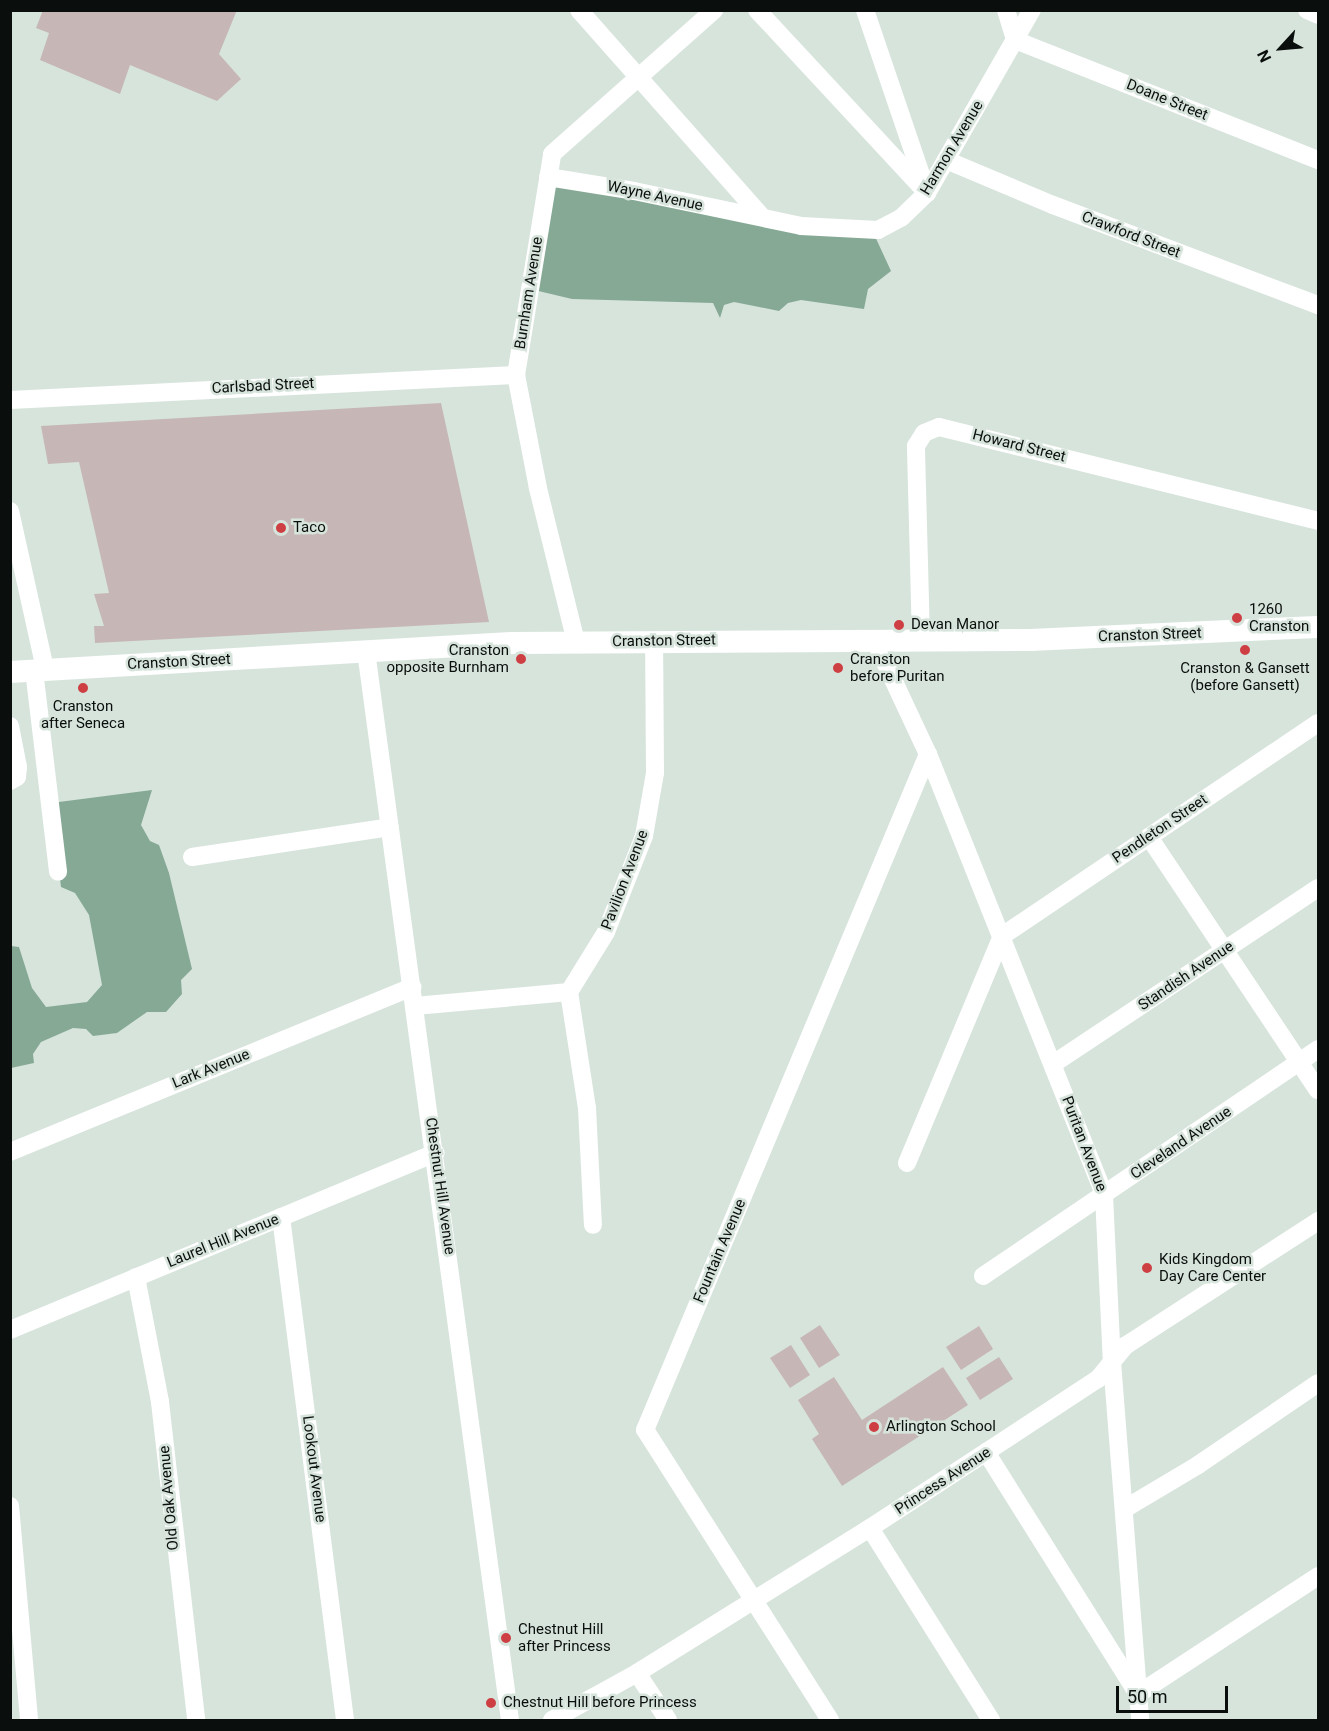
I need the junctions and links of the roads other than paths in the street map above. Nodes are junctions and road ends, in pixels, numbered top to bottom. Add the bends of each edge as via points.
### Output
1 (579, 10) edge
2 (714, 10) edge
3 (758, 10) edge
4 (865, 10) edge
5 (1006, 10) edge
6 (1032, 10) edge
7 (1307, 10) edge
8 (1318, 15) edge
9 (1015, 40) junction
10 (637, 76) junction
11 (946, 160) junction
12 (1318, 160) edge
13 (548, 177) junction
14 (927, 193) junction
15 (762, 217) junction
16 (1318, 305) edge
17 (516, 375) junction
18 (10, 400) edge
19 (10, 512) edge
20 (1318, 521) edge
21 (1318, 627) edge
22 (921, 640) junction
23 (654, 641) junction
24 (875, 641) junction
25 (576, 642) junction
26 (366, 651) junction
27 (39, 670) junction
28 (10, 672) edge
29 (1318, 723) edge
30 (10, 726) edge
31 (928, 754) junction
32 (10, 781) edge
33 (390, 827) junction
34 (1149, 837) junction
35 (192, 857) dead end
36 (58, 872) dead end
37 (1318, 888) edge
38 (1002, 936) junction
39 (1225, 950) junction
40 (412, 987) junction
41 (569, 992) junction
42 (415, 1006) junction
43 (1318, 1049) edge
44 (1300, 1062) junction
45 (1053, 1064) junction
46 (1318, 1090) edge
47 (10, 1152) edge
48 (436, 1153) junction
49 (907, 1163) dead end
50 (1104, 1195) junction
51 (281, 1217) junction
52 (1318, 1221) edge
53 (593, 1225) dead end
54 (983, 1276) dead end
55 (136, 1277) junction
56 (10, 1330) edge
57 (1112, 1362) junction
58 (1318, 1383) edge
59 (986, 1452) junction
60 (10, 1506) edge
61 (1125, 1508) junction
62 (870, 1528) junction
63 (1318, 1576) edge
64 (752, 1602) junction
65 (15, 1624) edge
66 (637, 1673) junction
67 (1138, 1694) junction
68 (29, 1720) edge
69 (196, 1720) edge
70 (345, 1720) edge
71 (510, 1720) edge
72 (552, 1720) edge
73 (668, 1720) edge
74 (830, 1720) edge
75 (991, 1720) edge
76 (1140, 1720) edge

1 - 10 street
2 - 10 street, Burnham Avenue
3 - 14 street
4 - 14 street
5 - 9 street
6 - 9 street, Harmon Avenue
7 - 8 street
9 - 11 street, Harmon Avenue
9 - 12 street, Doane Street
10 - 13 street, Burnham Avenue via 552,154
10 - 15 street
11 - 14 street, Harmon Avenue
11 - 16 street, Crawford Street via 1053,205
13 - 15 street, Wayne Avenue
13 - 17 street, Burnham Avenue
14 - 15 street, Harmon Avenue via 902,217 878,230 801,226
17 - 18 street, Carlsbad Street
17 - 25 street, Burnham Avenue via 538,488
19 - 27 street
20 - 22 street, Howard Street via 939,427 924,433 916,446
21 - 22 main road, Cranston Street via 1030,640
22 - 24 main road, Cranston Street
23 - 24 main road, Cranston Street
23 - 25 main road, Cranston Street
23 - 41 street, Pavilion Avenue via 655,773 644,836 606,932
24 - 31 street, Puritan Avenue
25 - 26 main road, Cranston Street
26 - 27 main road, Cranston Street
26 - 33 street, Chestnut Hill Avenue
27 - 28 main road, Cranston Street
27 - 36 street
29 - 34 street, Pendleton Street
30 - 32 street via 18,767 17,777
31 - 38 street, Puritan Avenue
31 - 64 street, Fountain Avenue via 645,1430
33 - 35 street
33 - 40 street, Chestnut Hill Avenue
34 - 38 street, Pendleton Street
34 - 39 street
37 - 39 street, Standish Avenue
38 - 45 street, Puritan Avenue
38 - 49 street
39 - 44 street
39 - 45 street, Standish Avenue
40 - 42 street, Chestnut Hill Avenue
40 - 47 street, Lark Avenue
41 - 42 street
41 - 53 street via 587,1108
42 - 48 street, Chestnut Hill Avenue
43 - 44 street, Cleveland Avenue
44 - 46 street
44 - 50 street, Cleveland Avenue
45 - 50 street, Puritan Avenue
48 - 51 street, Laurel Hill Avenue
48 - 71 street, Chestnut Hill Avenue
50 - 54 street, Cleveland Avenue
50 - 57 street, Puritan Avenue
51 - 55 street, Laurel Hill Avenue
51 - 70 street, Lookout Avenue
52 - 57 street, Princess Avenue via 1125,1346
55 - 56 street, Laurel Hill Avenue
55 - 69 street, Old Oak Avenue via 160,1402
57 - 59 street, Princess Avenue via 1098,1378
57 - 61 street, Puritan Avenue
58 - 61 street via 1198,1465
59 - 62 street, Princess Avenue
59 - 67 street
60 - 65 street
61 - 67 street, Puritan Avenue
62 - 64 street, Princess Avenue
62 - 75 street
63 - 67 street
64 - 66 street, Princess Avenue
64 - 74 street, Fountain Avenue
65 - 68 street
66 - 72 street, Princess Avenue
66 - 73 street
67 - 76 street, Puritan Avenue

